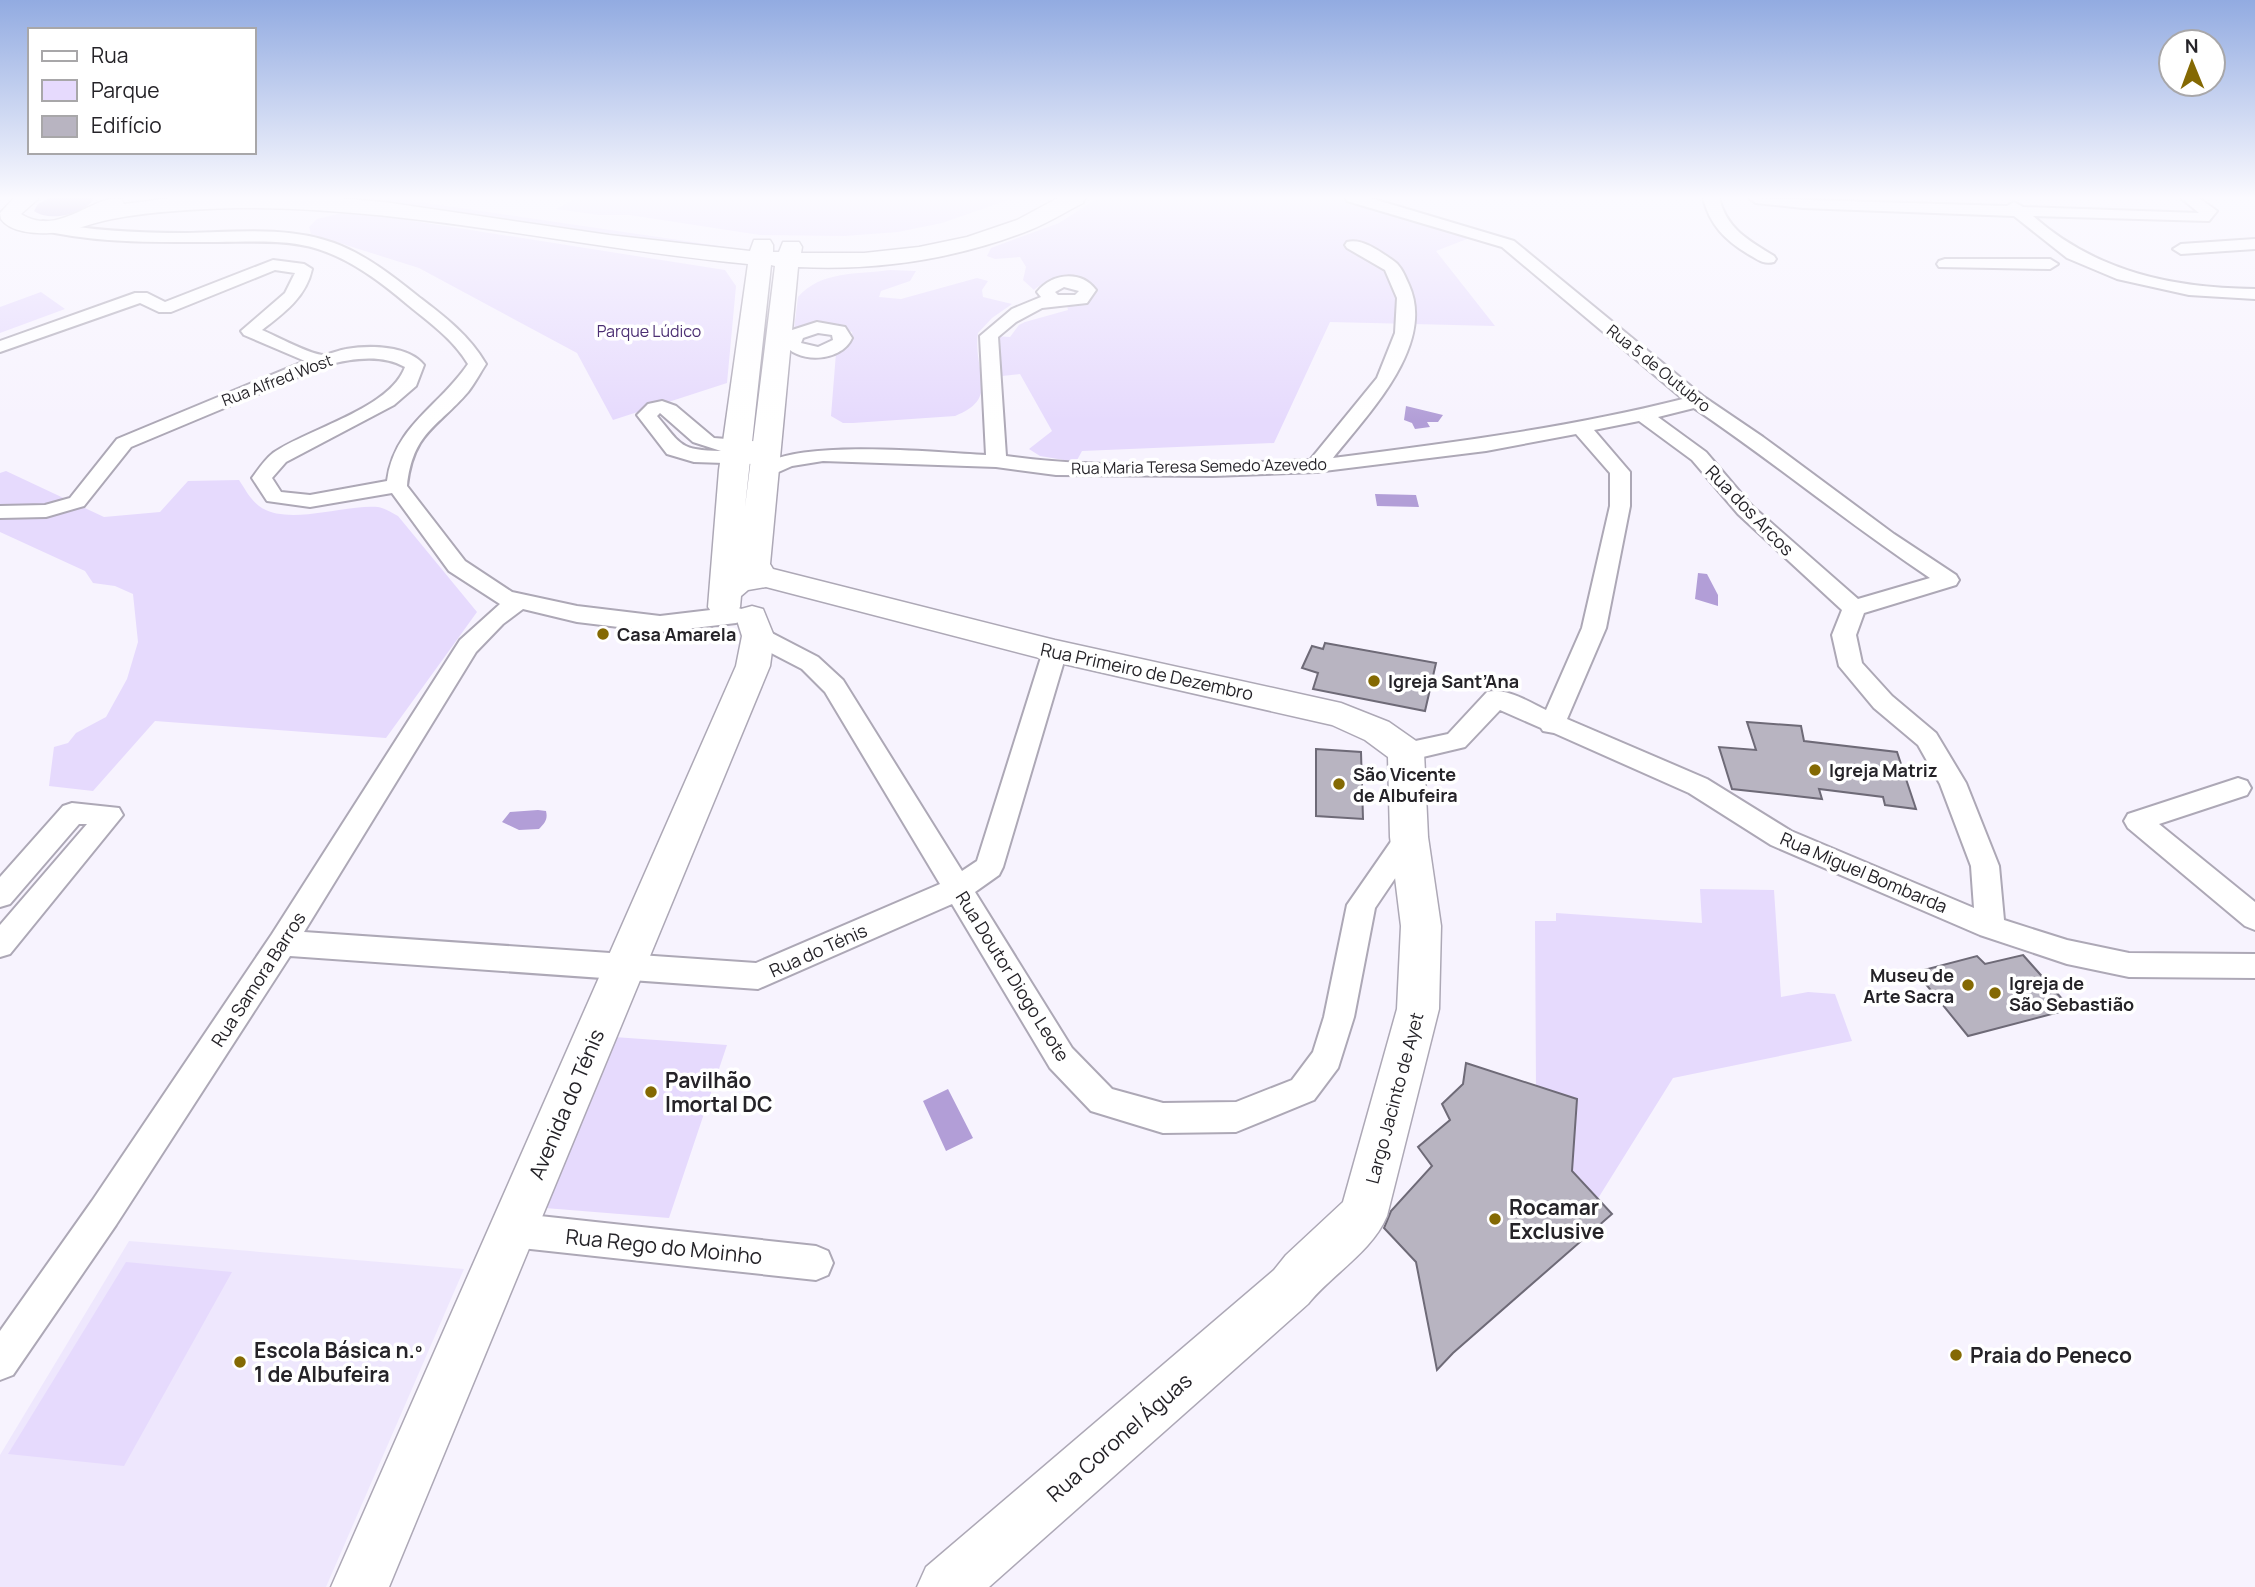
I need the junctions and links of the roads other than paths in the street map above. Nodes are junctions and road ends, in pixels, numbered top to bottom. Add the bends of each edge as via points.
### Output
1 (255, 272) edge
2 (304, 272) edge
3 (374, 272) edge
4 (757, 272) edge
5 (786, 272) edge
6 (1394, 272) edge
7 (1542, 272) edge
8 (2115, 272) edge
9 (2255, 294) edge
10 (1054, 300) dead end
11 (0, 347) edge
12 (321, 362) junction
13 (1697, 401) junction
14 (1643, 415) junction
15 (1581, 428) junction
16 (767, 450) junction
17 (727, 451) junction
18 (797, 453) junction
19 (996, 461) junction
20 (1316, 466) junction
21 (397, 486) junction
22 (0, 512) edge
23 (519, 601) junction
24 (751, 603) junction
25 (1854, 608) junction
26 (1055, 651) junction
27 (1552, 725) junction
28 (1406, 752) junction
29 (2238, 788) dead end
30 (1409, 837) junction
31 (959, 888) junction
32 (0, 896) edge
33 (2255, 918) edge
34 (1990, 927) junction
35 (282, 943) junction
36 (0, 945) edge
37 (2255, 965) edge
38 (625, 967) junction
39 (512, 1230) junction
40 (816, 1263) dead end
41 (1291, 1287) joint
42 (0, 1362) edge
43 (360, 1587) edge
44 (946, 1587) edge

1 - 11 street via 165,307 141,297
2 - 12 street via 284,304 250,331
3 - 21 street via 466,344 477,364 462,387 409,439
4 - 17 street
5 - 16 street
6 - 20 street via 1406,298 1404,333 1386,379
7 - 13 street, Rua 5 de Outubro
8 - 9 street via 2176,289
10 - 19 street via 1002,321 989,336
12 - 21 street, Rua Alfred Wost via 347,354 373,354 399,356 415,365 410,382 387,401 279,458 262,478 274,497 310,501
12 - 22 street, Rua Alfred Wost via 124,443 77,502 46,511
13 - 14 street, Rua Maria Teresa Semedo Azevedo
13 - 25 street, Rua 5 de Outubro via 1948,580
14 - 15 street, Rua Maria Teresa Semedo Azevedo
14 - 25 street, Rua dos Arcos via 1699,456 1745,510
15 - 20 street, Rua Maria Teresa Semedo Azevedo
15 - 27 street via 1620,472 1619,506 1594,628
16 - 17 street
16 - 18 street, Rua Maria Teresa Semedo Azevedo via 776,464
16 - 18 street via 780,438
16 - 24 street
17 - 24 street
18 - 19 street, Rua Maria Teresa Semedo Azevedo
19 - 20 street, Rua Maria Teresa Semedo Azevedo via 1056,469
21 - 23 street via 457,566 505,598
23 - 24 street via 660,624
23 - 35 street, Rua Samora Barros via 468,646
24 - 26 street, Rua Primeiro de Dezembro
24 - 31 street, Rua Doutor Diogo Leote via 834,686
24 - 38 street, Avenida do Ténis via 753,666
25 - 34 street via 1844,635 1851,666 1883,702 1927,739 1953,783 1985,866
26 - 28 street, Rua Primeiro de Dezembro via 1341,715 1377,731
26 - 31 street, Rua do Ténis via 989,867
27 - 28 street, Rua Miguel Bombarda via 1496,698 1456,741
27 - 34 street, Rua Miguel Bombarda via 1698,786 1781,838
28 - 30 street, Largo Jacinto de Ayet
29 - 33 street via 2137,821
30 - 31 street, Rua Doutor Diogo Leote via 1361,905 1339,1017 1326,1058 1303,1090 1236,1117 1163,1118 1102,1101 1061,1058
30 - 41 street, Largo Jacinto de Ayet via 1421,926 1418,1009 1412,1035 1363,1216
31 - 38 street, Rua do Ténis via 758,976
32 - 36 street via 72,813 110,815
34 - 37 street, Rua Miguel Bombarda via 2067,952 2129,965
35 - 38 street, Rua do Ténis
35 - 42 street, Rua Samora Barros
38 - 39 street, Avenida do Ténis
39 - 40 street, Rua Rego do Moinho
39 - 43 street, Avenida do Ténis
41 - 44 street, Rua Coronel Águas

